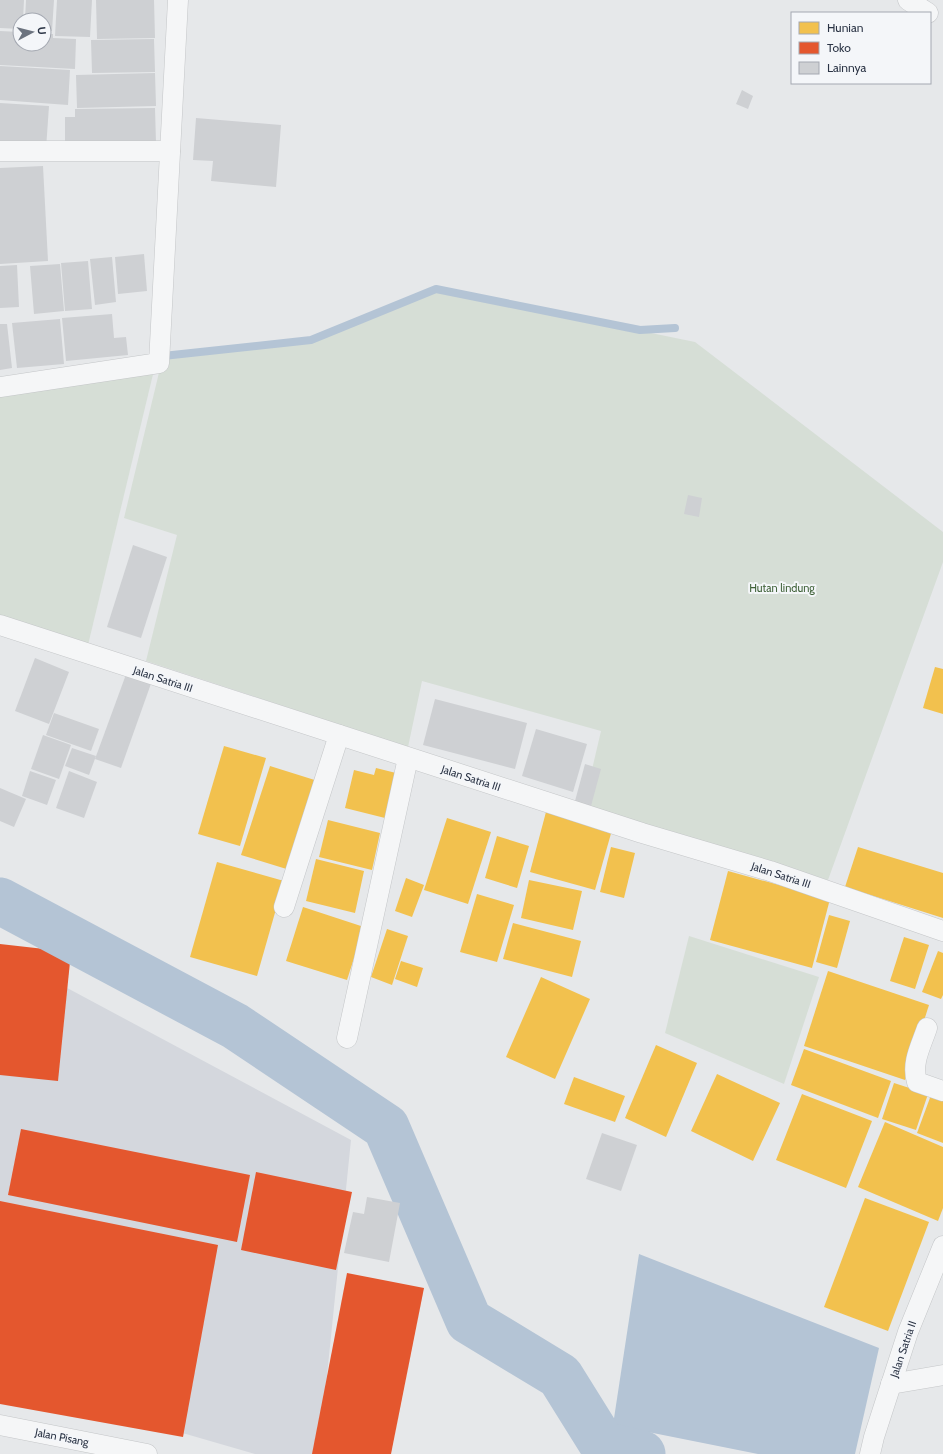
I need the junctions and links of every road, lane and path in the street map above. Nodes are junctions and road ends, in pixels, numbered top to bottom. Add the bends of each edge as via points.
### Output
1 (178, 0) edge
2 (908, 0) edge
3 (926, 12) edge
4 (931, 15) edge
5 (943, 23) edge
6 (0, 151) edge
7 (170, 151) junction
8 (0, 386) edge
9 (0, 625) edge
10 (340, 736) junction
11 (408, 758) junction
12 (284, 907) dead end
13 (943, 931) edge
14 (927, 1028) dead end
15 (347, 1038) dead end
16 (943, 1091) edge
17 (943, 1246) edge
18 (943, 1375) edge
19 (891, 1384) junction
20 (0, 1425) edge
21 (147, 1454) edge
22 (870, 1454) edge

1 - 7 street
2 - 3 street
4 - 5 street
6 - 7 street
7 - 8 street via 160,363
9 - 10 street, Jalan Satria III
10 - 11 street, Jalan Satria III
10 - 12 street
11 - 13 street, Jalan Satria III via 770,871
11 - 15 street
14 - 16 street via 914,1072 917,1082
17 - 19 street, Jalan Satria II via 908,1332
18 - 19 street
19 - 22 street, Jalan Satria II
20 - 21 street, Jalan Pisang

